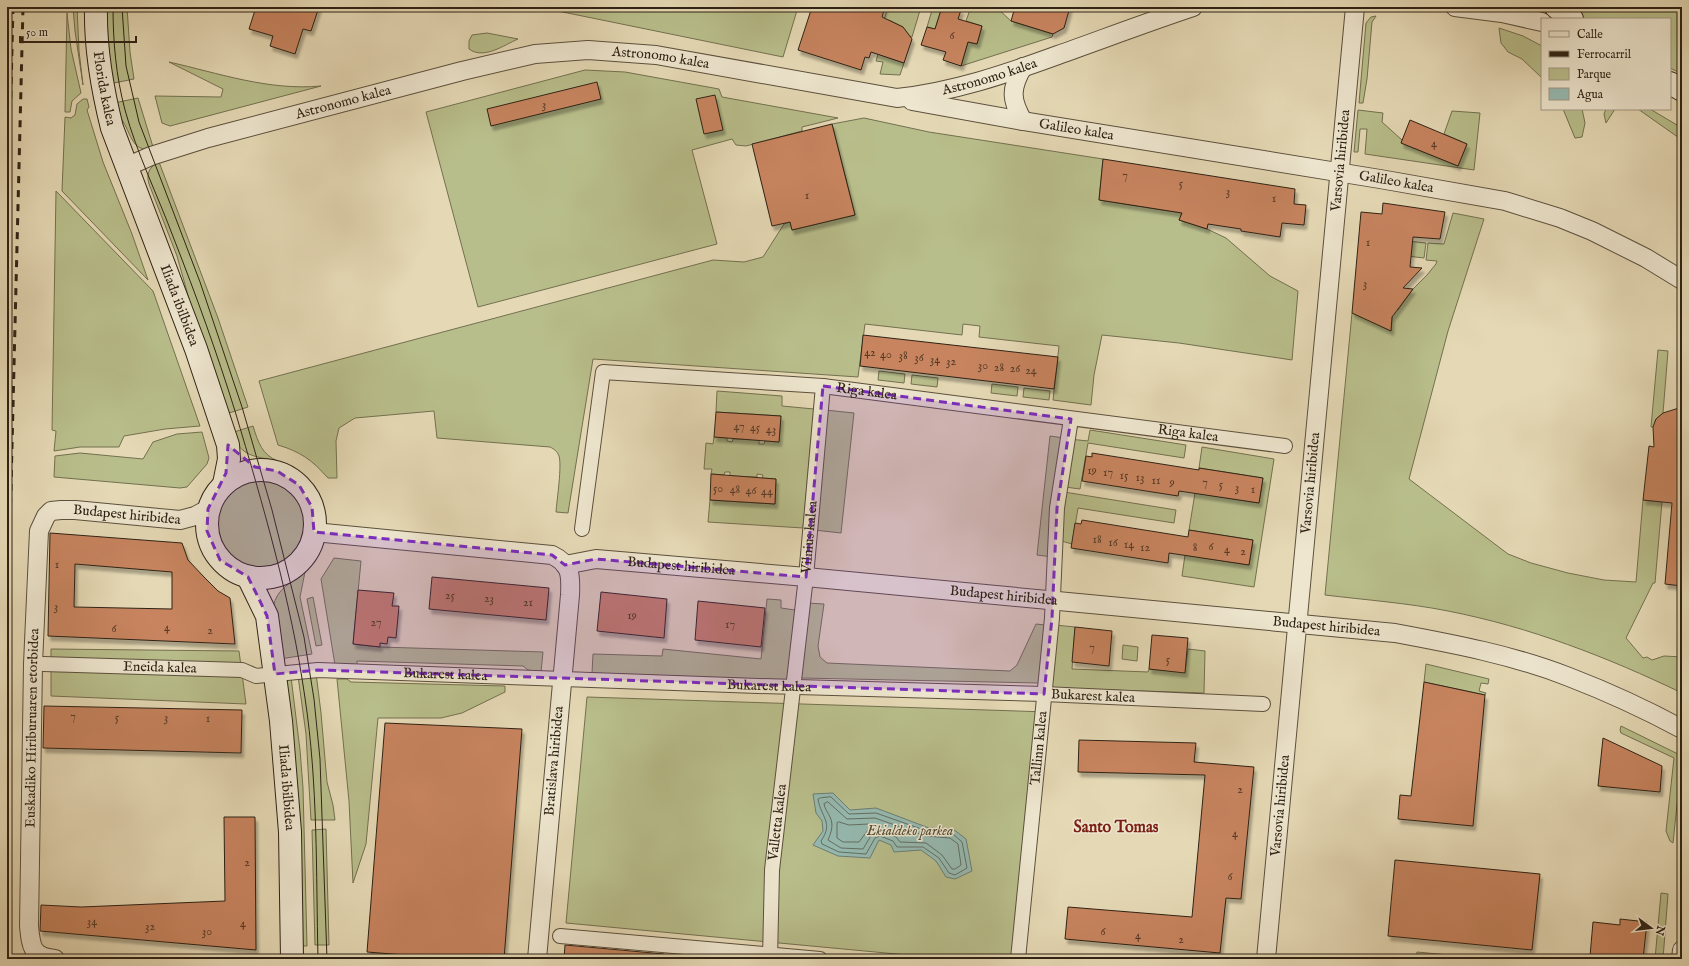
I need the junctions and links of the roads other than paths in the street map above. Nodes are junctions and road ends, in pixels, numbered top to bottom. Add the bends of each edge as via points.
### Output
1 (96, 7) edge
2 (1193, 7) edge
3 (1355, 7) edge
4 (1455, 7) edge
5 (1556, 7) edge
6 (1571, 18) edge
7 (1541, 22) edge
8 (1023, 67) junction
9 (1671, 84) edge
10 (1682, 90) edge
11 (897, 98) junction
12 (1023, 121) junction
13 (126, 168) junction
14 (1339, 172) junction
15 (1682, 280) edge
16 (823, 386) junction
17 (1071, 419) junction
18 (228, 445) junction
19 (1286, 446) dead end
20 (264, 469) junction
21 (224, 484) junction
22 (208, 509) junction
23 (46, 516) joint
24 (582, 529) dead end
25 (314, 532) junction
26 (565, 565) junction
27 (287, 571) junction
28 (248, 577) junction
29 (806, 577) junction
30 (1053, 601) junction
31 (266, 616) junction
32 (1296, 623) junction
33 (43, 664) dead end
34 (275, 674) junction
35 (562, 678) junction
36 (794, 687) junction
37 (1044, 694) junction
38 (1263, 704) dead end
39 (1682, 729) edge
40 (560, 936) dead end
41 (1682, 950) edge
42 (770, 957) edge
43 (292, 958) edge
44 (55, 959) edge
45 (537, 959) edge
46 (820, 959) edge
47 (1018, 959) edge
48 (1266, 959) edge
49 (1681, 959) edge

1 - 13 main road, Florida kalea via 97,53 103,91
2 - 8 street, Astronomo kalea
3 - 14 street, Varsovia hiribidea
4 - 7 street via 1502,13
5 - 6 main road
8 - 11 street, Astronomo kalea via 960,87
8 - 12 street, Galileo kalea via 1015,80 1013,96
9 - 10 main road
11 - 12 street, Galileo kalea
11 - 13 street, Astronomo kalea via 656,55 588,50 535,54 468,69 208,138 151,156
12 - 14 street, Galileo kalea
13 - 18 main road, Iliada ibilbidea via 191,335
14 - 15 street, Galileo kalea via 1471,194 1529,208 1592,231 1646,258
14 - 32 street, Varsovia hiribidea
16 - 17 street, Riga kalea
16 - 24 street, Riga kalea via 603,372
16 - 29 street, Vilnius kalea
17 - 19 street, Riga kalea
17 - 30 street, Tallinn kalea via 1057,508
18 - 20 main road via 251,464
18 - 21 main road, Iliada ibilbidea via 229,459
20 - 21 main road via 242,472
20 - 25 main road via 277,471 289,477 307,495 315,519
21 - 22 main road via 214,495
22 - 23 street, Budapest hiribidea via 180,520 75,510 51,511
22 - 28 main road via 207,531 214,551 228,568
23 - 44 street, Euskadiko Hiriburuaren etorbidea via 39,532 33,664 29,926 30,942 34,950 39,956
25 - 26 street via 552,554
25 - 27 main road via 306,554
26 - 29 street, Budapest hiribidea via 596,559
26 - 35 street, Bratislava hiribidea via 571,578
27 - 28 main road via 264,578
27 - 31 main road, Iliada ibilbidea via 272,594
28 - 31 main road, Iliada ibilbidea
29 - 30 street, Budapest hiribidea
29 - 36 street, Vilnius kalea
30 - 32 street, Budapest hiribidea
30 - 37 street, Tallinn kalea
31 - 34 main road, Iliada ibilbidea
32 - 39 street, Budapest hiribidea via 1402,634 1526,662 1614,695
32 - 48 street, Varsovia hiribidea
33 - 34 street, Eneida kalea via 242,670 256,676
34 - 35 street, Bukarest kalea via 318,670
34 - 43 main road, Iliada ibilbidea via 290,832
35 - 36 street, Bukarest kalea
35 - 45 street, Bratislava hiribidea
36 - 37 street, Bukarest kalea
36 - 42 street, Valletta kalea via 772,870
37 - 38 street, Bukarest kalea
37 - 47 street, Tallinn kalea
40 - 42 street
41 - 49 street
42 - 46 street

